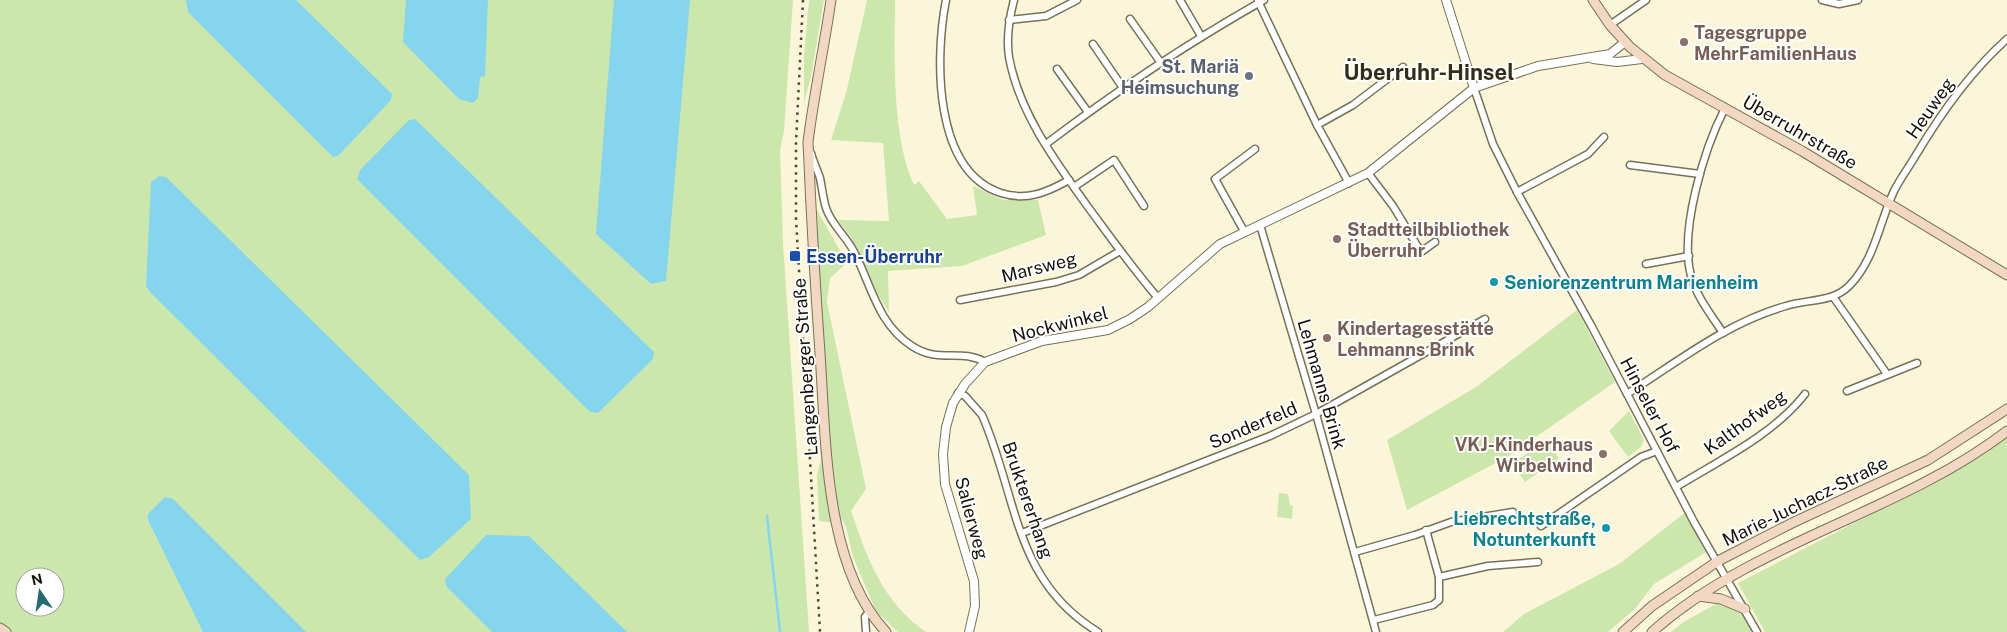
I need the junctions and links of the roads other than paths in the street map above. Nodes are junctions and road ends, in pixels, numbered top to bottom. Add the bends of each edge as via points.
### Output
1 (831, 0) edge
2 (946, 0) edge
3 (1014, 0) edge
4 (1077, 0) edge
5 (1180, 0) edge
6 (1446, 0) edge
7 (1594, 0) edge
8 (1646, 0) edge
9 (1822, 0) edge
10 (1858, 0) edge
11 (1260, 1) edge
12 (1130, 19) dead end
13 (1009, 20) junction
14 (1610, 25) junction
15 (1201, 36) junction
16 (2007, 39) edge
17 (1625, 42) junction
18 (1093, 44) dead end
19 (1591, 58) junction
20 (1642, 59) junction
21 (1160, 62) junction
22 (1403, 67) dead end
23 (1057, 68) dead end
24 (1123, 88) junction
25 (1474, 88) junction
26 (1724, 108) junction
27 (1088, 112) junction
28 (1317, 124) junction
29 (1604, 137) dead end
30 (808, 142) junction
31 (1046, 144) junction
32 (1255, 149) dead end
33 (1630, 165) dead end
34 (1368, 173) junction
35 (1700, 174) junction
36 (1068, 180) junction
37 (1349, 183) junction
38 (1074, 187) junction
39 (1517, 192) junction
40 (1890, 203) junction
41 (1144, 206) dead end
42 (1260, 225) junction
43 (1244, 231) junction
44 (1435, 242) dead end
45 (1120, 251) junction
46 (1688, 256) junction
47 (1646, 264) dead end
48 (2007, 274) edge
49 (1158, 298) junction
50 (1834, 298) junction
51 (960, 300) dead end
52 (1485, 319) dead end
53 (1723, 333) junction
54 (984, 362) junction
55 (1917, 363) dead end
56 (1887, 374) junction
57 (1847, 391) dead end
58 (958, 393) junction
59 (1627, 394) junction
60 (1805, 394) dead end
61 (2007, 409) edge
62 (1316, 414) junction
63 (2007, 431) edge
64 (1657, 451) junction
65 (1676, 487) junction
66 (1513, 512) dead end
67 (1541, 526) dead end
68 (1426, 530) junction
69 (1022, 533) junction
70 (1355, 552) junction
71 (1718, 561) junction
72 (1538, 562) dead end
73 (1439, 577) junction
74 (1727, 577) junction
75 (1698, 596) junction
76 (1745, 609) junction
77 (870, 611) junction
78 (1374, 620) junction
79 (0, 628) edge
80 (6, 632) edge
81 (866, 632) edge
82 (886, 632) edge
83 (969, 632) edge
84 (1098, 632) edge
85 (1376, 632) edge
86 (1623, 632) edge
87 (1652, 632) edge
88 (1757, 632) edge

1 - 30 main road, Langenberger Straße via 822,61 814,86
2 - 36 street via 941,38 941,86 947,125 970,174 987,188 1011,196 1030,197
3 - 13 street
4 - 13 street via 1046,16
5 - 15 street
6 - 25 street
7 - 14 main road, Überruhrstraße
8 - 14 street
9 - 10 street via 1839,4
11 - 15 street
11 - 28 street
12 - 21 street
13 - 31 street via 1009,56 1014,78
14 - 17 main road, Überruhrstraße
15 - 21 street
16 - 40 street, Heuweg via 1954,95
17 - 19 street, Nockwinkel via 1610,54
17 - 20 main road, Überruhrstraße
18 - 24 street
19 - 20 street, Nockwinkel via 1603,62
19 - 25 street, Nockwinkel via 1538,66
20 - 26 main road, Überruhrstraße
21 - 24 street
22 - 28 street via 1353,105
23 - 27 street
24 - 27 street
25 - 34 street, Nockwinkel
25 - 39 street, Hinseler Hof via 1493,144
26 - 35 street
26 - 40 main road, Überruhrstraße
27 - 31 street
28 - 37 street
29 - 39 street via 1588,154
30 - 54 street via 826,207 859,262 881,314 898,335 933,356 975,357
30 - 77 main road, Langenberger Straße via 830,497 854,578
31 - 36 street
32 - 43 street via 1215,179
33 - 35 street
34 - 37 street, Nockwinkel
34 - 44 street via 1421,252
35 - 46 street
36 - 38 street
37 - 42 street, Nockwinkel
38 - 41 street via 1114,160
38 - 45 street
39 - 59 street, Hinseler Hof
40 - 48 main road, Überruhrstraße
40 - 50 street, Heuweg via 1864,267
42 - 43 street, Nockwinkel
42 - 62 street, Lehmanns Brink
43 - 49 street, Nockwinkel via 1220,244
45 - 49 street
45 - 51 street, Marsweg via 1079,275
46 - 47 street
46 - 53 street via 1691,277
49 - 54 street, Nockwinkel via 1138,315 1108,330 1042,341
50 - 53 street via 1786,306
50 - 56 street
52 - 62 street, Sonderfeld
53 - 59 street
54 - 58 street, Salierweg
55 - 56 street
56 - 57 street
58 - 69 street, Bruktererhang via 982,414
58 - 83 street, Salierweg via 946,427 943,454 945,484 974,581 975,606
59 - 64 street, Hinseler Hof
60 - 65 street, Kalthofweg via 1762,433
61 - 71 main road, Marie-Juchacz-Straße via 1928,460
62 - 69 street, Sonderfeld via 1270,436
62 - 70 street, Lehmanns Brink
63 - 74 main road, Marie-Juchacz-Straße via 1982,450 1889,499
64 - 65 street, Hinseler Hof
64 - 67 street via 1641,457
65 - 71 street, Hinseler Hof
66 - 68 street via 1451,522
68 - 70 street
68 - 73 street
69 - 84 street, Bruktererhang via 1034,568 1050,591 1073,615
70 - 78 street, Lehmanns Brink
71 - 74 street, Hinseler Hof
71 - 86 main road, Marie-Juchacz-Straße via 1652,606
72 - 73 street via 1488,566
73 - 78 street via 1439,600 1433,605
74 - 75 main road, Marie-Juchacz-Straße
74 - 76 street, Hinseler Hof
75 - 76 main road via 1721,599
75 - 87 main road, Marie-Juchacz-Straße
76 - 88 street, Hinseler Hof
77 - 81 street via 865,617
77 - 82 main road, Langenberger Straße
78 - 85 street, Lehmanns Brink
79 - 80 main road

